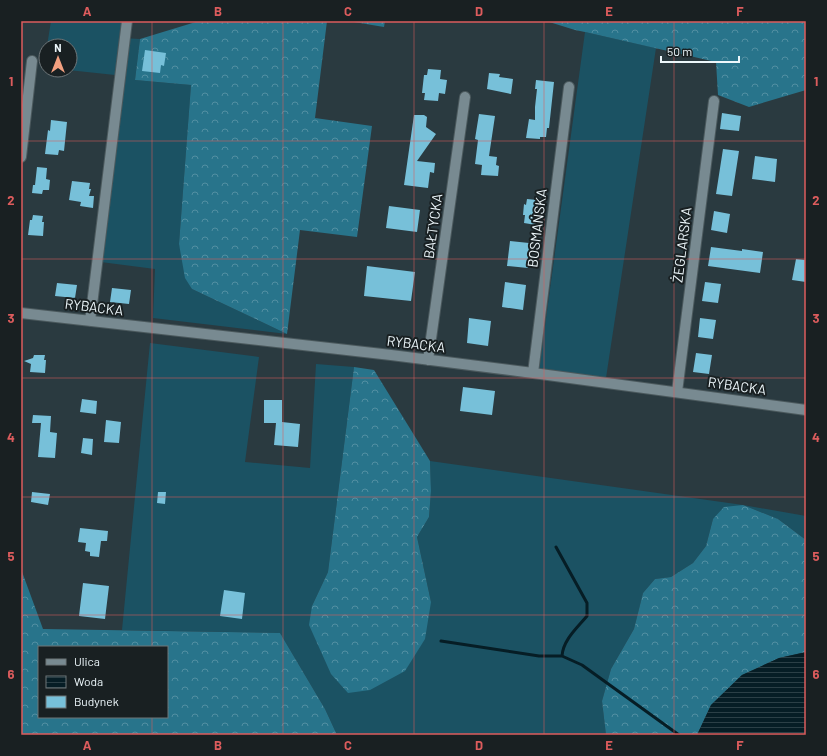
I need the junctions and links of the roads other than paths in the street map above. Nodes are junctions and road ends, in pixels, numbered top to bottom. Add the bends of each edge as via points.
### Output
1 (127, 21) edge
2 (32, 61) dead end
3 (569, 87) dead end
4 (465, 97) dead end
5 (714, 101) dead end
6 (21, 156) edge
7 (21, 313) edge
8 (90, 321) junction
9 (428, 360) junction
10 (533, 373) junction
11 (677, 392) junction
12 (806, 410) edge

1 - 8 street
2 - 6 street
3 - 10 street, BOSMAŃSKA
4 - 9 street, BAŁTYCKA
5 - 11 street, ŻEGLARSKA
7 - 8 street, RYBACKA
8 - 9 street, RYBACKA
9 - 10 street, RYBACKA
10 - 11 street, RYBACKA
11 - 12 street, RYBACKA

